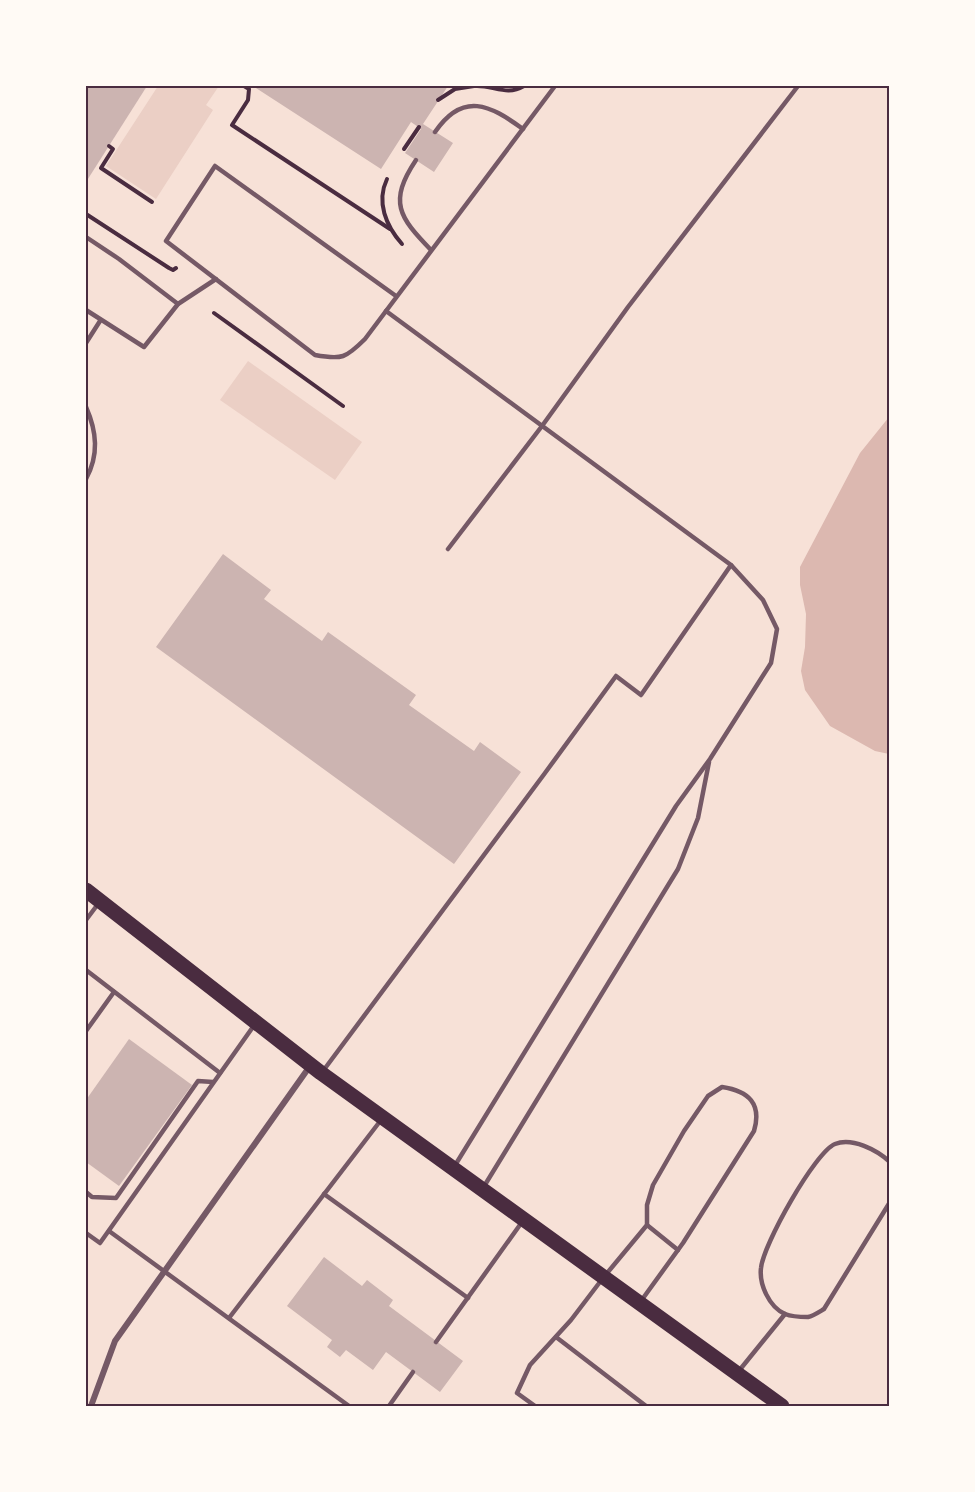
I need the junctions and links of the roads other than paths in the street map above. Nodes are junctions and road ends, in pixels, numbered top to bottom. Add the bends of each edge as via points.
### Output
1 (555, 86) edge
2 (798, 86) edge
3 (523, 129) junction
4 (435, 132) dead end
5 (416, 160) dead end
6 (86, 237) edge
7 (431, 250) junction
8 (216, 279) junction
9 (396, 296) junction
10 (178, 304) junction
11 (86, 310) edge
12 (386, 311) junction
13 (100, 321) junction
14 (86, 343) edge
15 (86, 407) edge
16 (542, 426) junction
17 (86, 479) edge
18 (448, 549) dead end
19 (730, 565) junction
20 (710, 759) junction
21 (86, 891) edge
22 (99, 901) junction
23 (86, 920) edge
24 (86, 970) edge
25 (114, 992) junction
26 (256, 1023) junction
27 (86, 1031) edge
28 (316, 1069) junction
29 (220, 1073) junction
30 (213, 1082) junction
31 (383, 1118) junction
32 (890, 1162) edge
33 (453, 1168) junction
34 (482, 1190) junction
35 (86, 1192) edge
36 (324, 1194) junction
37 (890, 1202) edge
38 (524, 1220) junction
39 (647, 1226) junction
40 (109, 1231) junction
41 (86, 1233) edge
42 (678, 1250) junction
43 (166, 1270) junction
44 (603, 1278) junction
45 (468, 1298) junction
46 (639, 1304) junction
47 (785, 1314) junction
48 (229, 1318) junction
49 (556, 1337) junction
50 (436, 1342) dead end
51 (413, 1372) dead end
52 (736, 1374) junction
53 (91, 1407) edge
54 (349, 1407) edge
55 (389, 1407) edge
56 (535, 1407) edge
57 (646, 1407) edge
58 (782, 1407) edge

1 - 3 lane
2 - 16 lane
3 - 4 lane via 500,112 482,105 460,108
3 - 7 lane
5 - 7 lane via 404,177 398,196 403,216
6 - 10 lane
7 - 9 lane
8 - 9 lane via 166,241 215,166
8 - 10 lane
8 - 12 lane via 315,355 333,358 350,354
9 - 12 lane
10 - 13 lane via 144,347
11 - 13 lane
12 - 16 lane
13 - 14 lane
15 - 17 lane via 96,443
16 - 18 lane
16 - 19 lane
19 - 20 lane via 763,600 777,629 771,663
19 - 28 lane via 641,695 616,676
20 - 33 lane via 676,806
20 - 34 lane via 698,818 678,869
21 - 22 main road
22 - 23 lane
22 - 26 main road
24 - 25 lane
25 - 27 lane
25 - 29 lane
26 - 28 main road
26 - 29 lane
28 - 31 main road
28 - 43 street
29 - 30 lane
30 - 35 lane via 198,1081 116,1198 92,1197
30 - 40 lane
31 - 33 main road
31 - 36 lane
32 - 47 lane via 863,1146 836,1143 802,1182 761,1266 760,1280 766,1294
33 - 34 main road
34 - 38 main road
36 - 45 lane
36 - 48 lane
37 - 47 lane via 824,1309 810,1317
38 - 44 main road
38 - 45 lane
39 - 42 lane
39 - 42 lane via 647,1205 653,1185 708,1096 722,1087 744,1094 758,1112 754,1131
39 - 44 lane
40 - 41 lane via 100,1243
40 - 43 lane
42 - 46 lane
43 - 48 lane
43 - 53 street via 116,1341
44 - 46 main road
44 - 49 lane
45 - 50 lane
46 - 52 main road
47 - 52 lane
48 - 54 lane
49 - 56 lane via 530,1365 517,1394
49 - 57 lane
51 - 55 lane
52 - 58 main road

